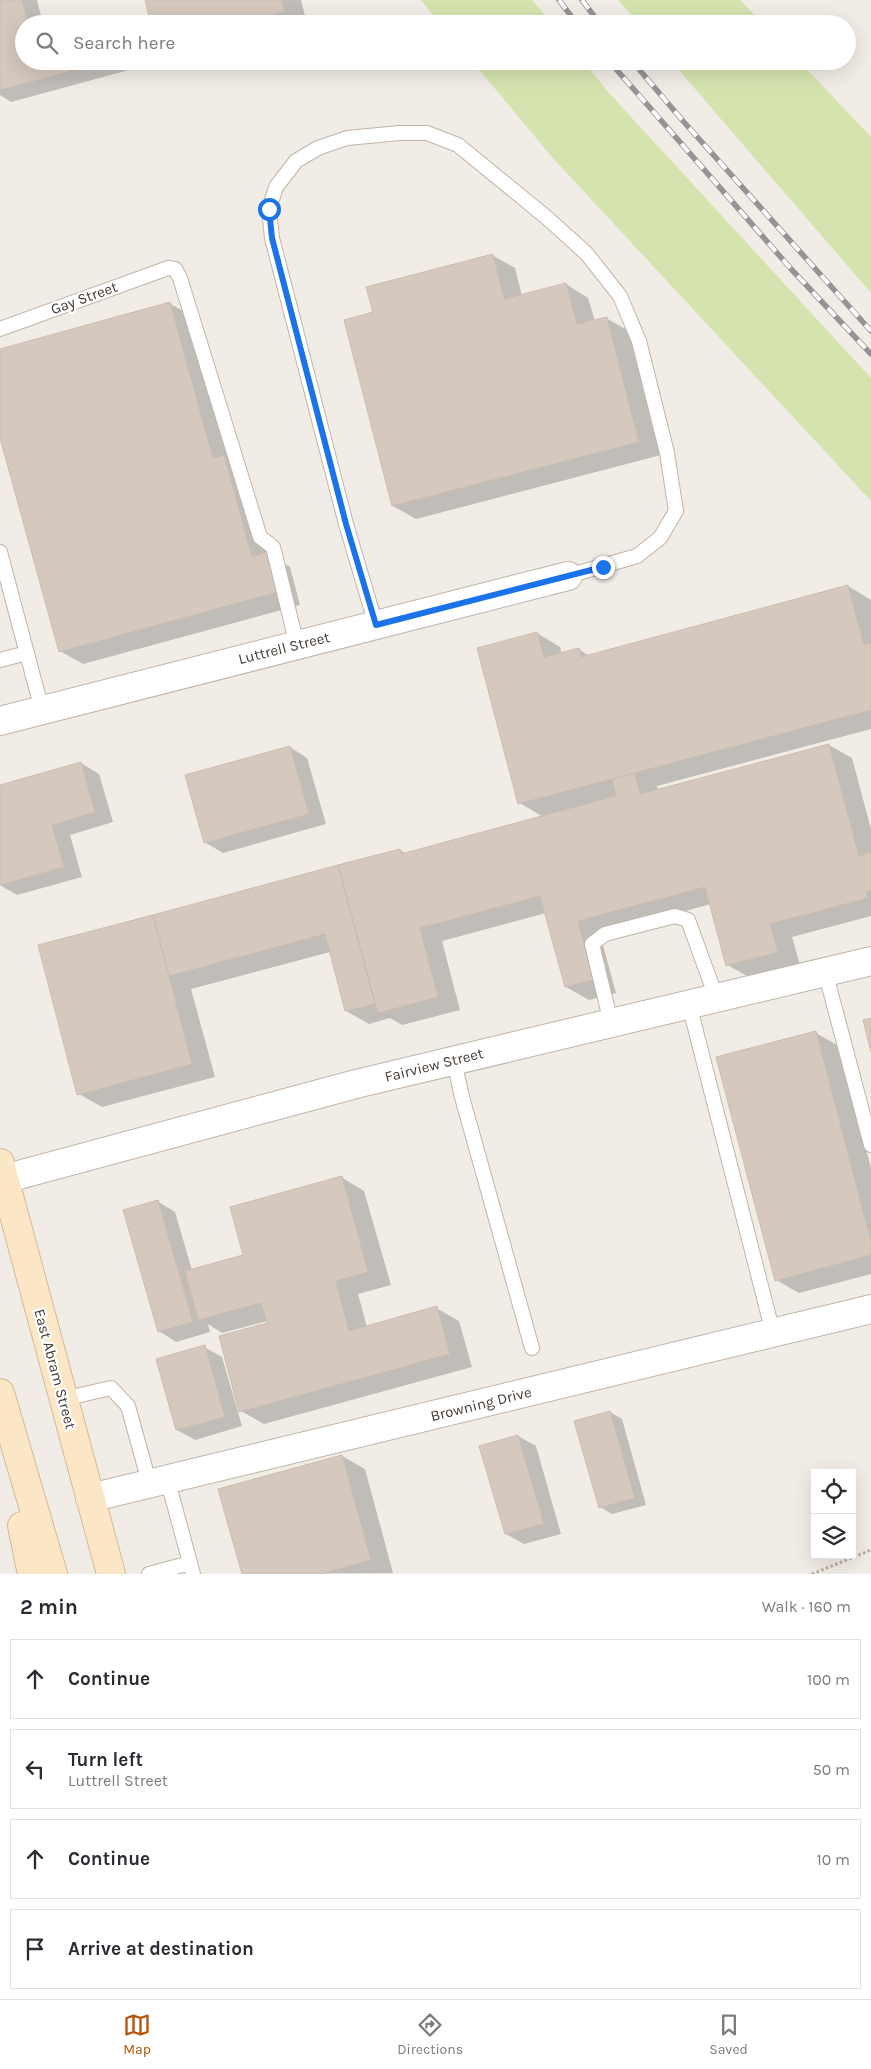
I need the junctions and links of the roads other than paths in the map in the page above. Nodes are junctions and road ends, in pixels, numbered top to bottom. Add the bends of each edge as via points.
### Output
1 (0, 329) edge
2 (0, 552) edge
3 (568, 576) joint
4 (376, 625) junction
5 (297, 645) junction
6 (27, 653) junction
7 (0, 660) edge
8 (42, 710) junction
9 (0, 721) edge
10 (871, 962) edge
11 (825, 971) junction
12 (716, 998) junction
13 (688, 1004) junction
14 (611, 1023) junction
15 (454, 1061) junction
16 (871, 1145) edge
17 (1, 1174) edge
18 (871, 1309) edge
19 (773, 1333) junction
20 (532, 1348) dead end
21 (0, 1394) edge
22 (63, 1399) junction
23 (8, 1423) junction
24 (158, 1480) junction
25 (90, 1498) junction
26 (191, 1568) edge
27 (32, 1574) edge
28 (54, 1574) edge
29 (111, 1574) edge
30 (149, 1574) edge

1 - 5 lane, Gay Street via 168,268 175,269 260,537 273,546
2 - 6 lane
3 - 4 street, Luttrell Street
3 - 4 lane via 637,556 660,538 676,510 667,453 640,341 620,296 586,253 458,145 427,133 347,138 318,148 296,161 276,187 269,209 272,238 346,524
4 - 5 street, Luttrell Street
5 - 8 street, Luttrell Street
6 - 7 lane
6 - 8 lane
8 - 9 street, Luttrell Street
10 - 11 street, Fairview Street
11 - 12 street, Fairview Street
11 - 16 lane
12 - 13 street, Fairview Street
12 - 14 lane via 688,920 675,916 605,934 592,944
13 - 14 street, Fairview Street
13 - 19 lane
14 - 15 street, Fairview Street
15 - 17 street, Fairview Street
15 - 20 lane
17 - 22 main road, East Abram Street
18 - 19 street, Browning Drive
19 - 24 street, Browning Drive
21 - 23 main road
22 - 24 lane via 111,1388 128,1406
22 - 25 main road, East Abram Street
23 - 27 main road via 15,1494
23 - 28 main road
24 - 25 street, Browning Drive
24 - 26 lane
25 - 29 main road, East Abram Street
26 - 30 lane

